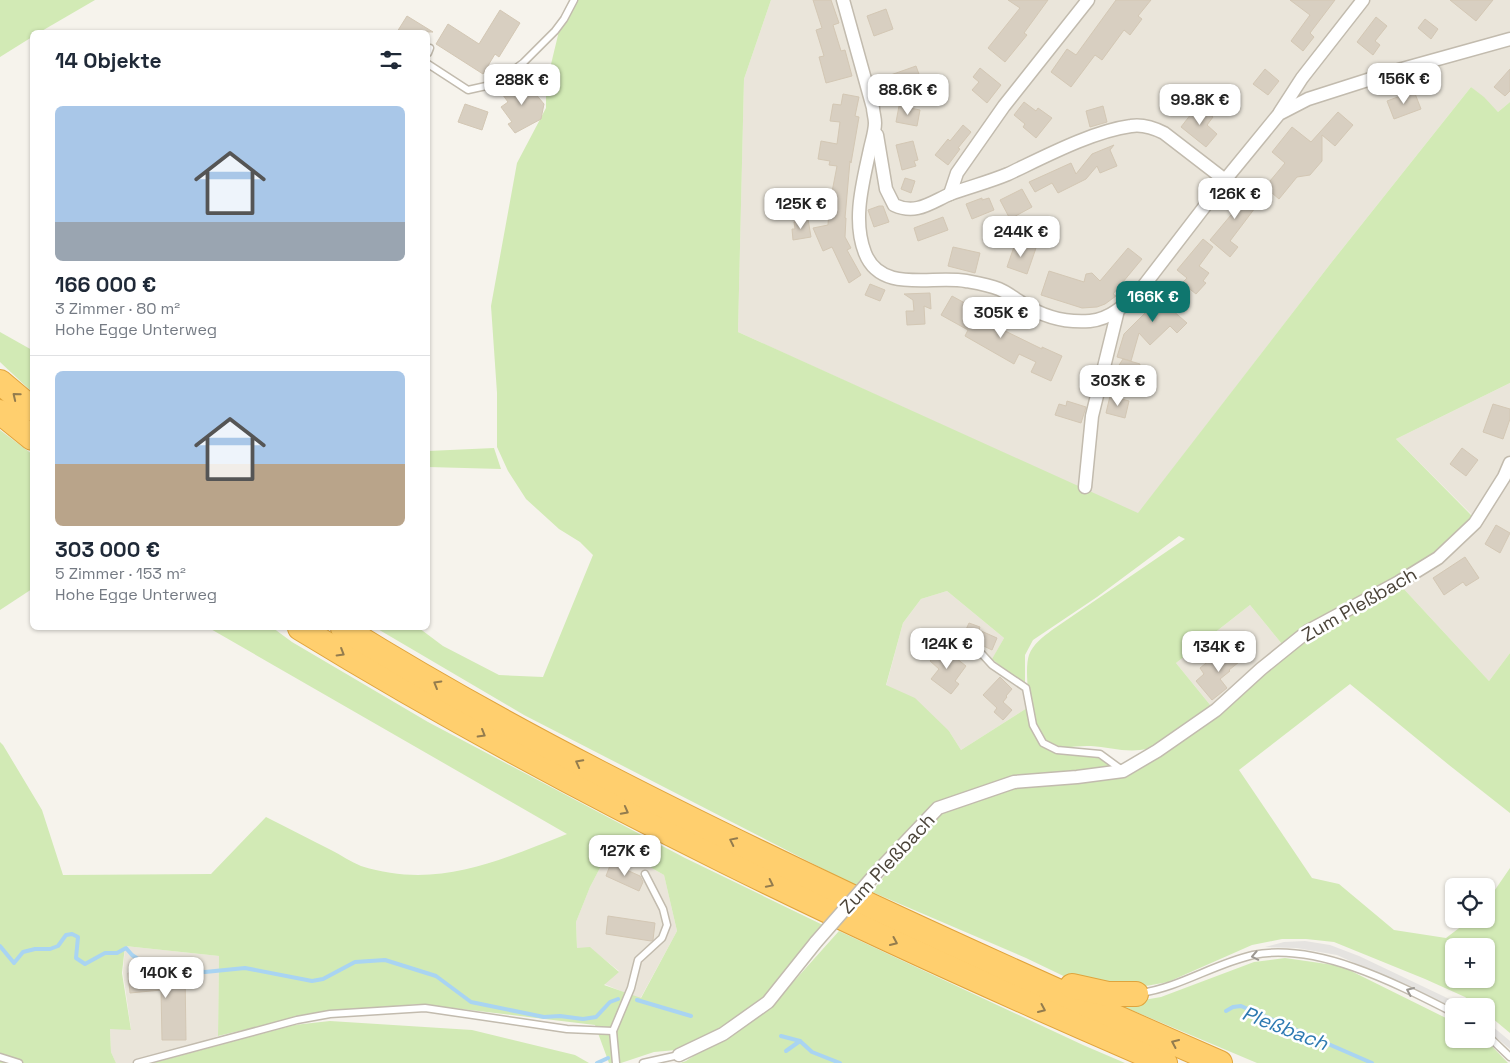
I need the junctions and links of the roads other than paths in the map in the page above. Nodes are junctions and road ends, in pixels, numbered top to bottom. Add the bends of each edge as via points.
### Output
1 (574, 0) edge
2 (843, 0) edge
3 (1088, 0) edge
4 (1362, 0) edge
5 (1510, 39) edge
6 (430, 65) edge
7 (1279, 114) junction
8 (875, 123) junction
9 (1225, 180) junction
10 (950, 194) junction
11 (1118, 310) junction
12 (0, 382) edge
13 (30, 407) edge
14 (0, 412) edge
15 (30, 436) edge
16 (1510, 463) edge
17 (1085, 486) dead end
18 (303, 630) edge
19 (346, 630) edge
20 (968, 646) dead end
21 (1123, 771) junction
22 (645, 874) dead end
23 (965, 950) junction
24 (1136, 994) joint
25 (1445, 1008) edge
26 (613, 1031) junction
27 (1495, 1043) edge
28 (679, 1056) joint
29 (0, 1057) edge
30 (1510, 1057) edge
31 (20, 1063) edge
32 (137, 1063) edge
33 (616, 1063) edge
34 (643, 1063) edge
35 (1165, 1063) edge
36 (1220, 1063) edge

1 - 6 lane via 555,31 523,63 495,84 468,90
2 - 8 street
3 - 10 street via 1004,106 957,173
4 - 7 street via 1302,78
5 - 7 street via 1308,99
7 - 9 street
8 - 10 street via 886,189 894,205 908,210 919,208
8 - 11 street via 860,194 858,221 865,253 879,273 902,280 965,281 1000,289 1046,317 1068,321 1103,319
9 - 10 street via 1164,134 1133,125 1065,147 1005,175
9 - 11 street via 1142,288
11 - 17 street via 1092,416
13 -> 12 highway
14 - 15 highway
16 - 21 street, Zum Pleßbach via 1475,523 1438,558 1308,631 1216,710 1157,752
18 -> 35 highway via 514,752 694,846 825,910
23 -> 19 highway via 750,849 578,762
20 - 21 lane via 981,652 992,665 1026,688 1033,725 1043,743 1057,750 1100,754
21 - 28 street, Zum Pleßbach, bridge via 1014,782 938,808 879,870 768,1002 723,1034
22 - 26 lane via 663,909 667,925 662,938 638,960 631,988
23 - 24 highway via 1084,990
36 -> 23 highway
25 -> 24 lane via 1347,964 1284,952 1253,955 1158,990
26 - 32 lane via 567,1029 415,1008 330,1014 297,1020
26 - 33 lane
27 - 30 lane
28 - 34 lane
29 - 31 lane

